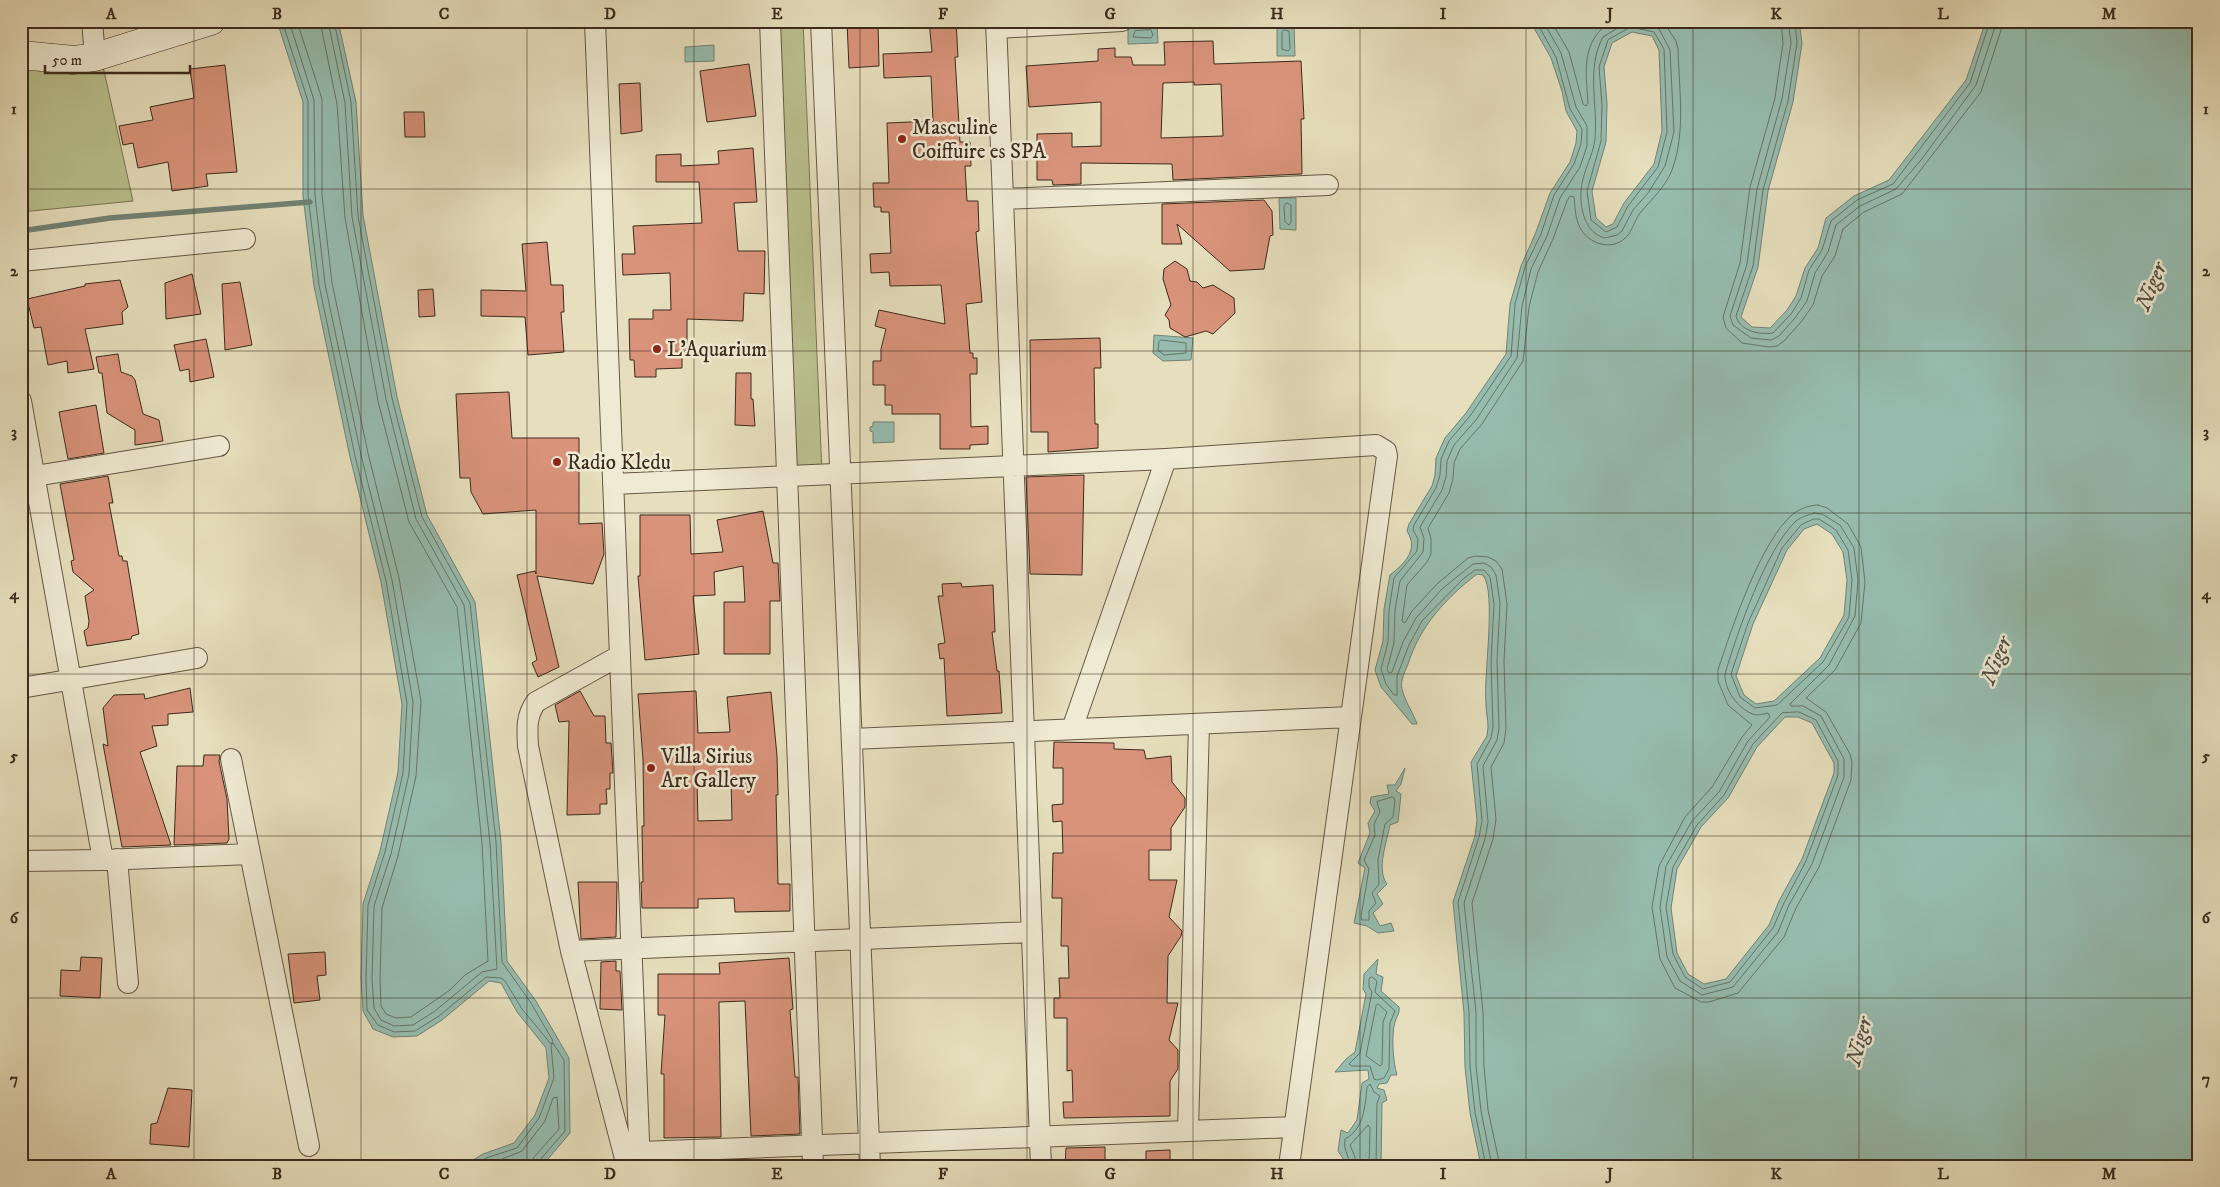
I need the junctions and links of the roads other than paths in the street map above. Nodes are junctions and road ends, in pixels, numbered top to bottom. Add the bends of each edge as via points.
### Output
1 (92, 21) edge
2 (211, 21) edge
3 (595, 21) edge
4 (770, 21) edge
5 (821, 21) edge
6 (1122, 21) edge
7 (996, 24) edge
8 (21, 56) edge
9 (95, 57) junction
10 (1328, 185) dead end
11 (1003, 199) junction
12 (245, 239) dead end
13 (21, 261) edge
14 (21, 401) edge
15 (218, 446) dead end
16 (1166, 460) junction
17 (1013, 466) junction
18 (840, 474) junction
19 (787, 476) junction
20 (613, 484) junction
21 (31, 489) edge
22 (619, 656) junction
23 (197, 658) dead end
24 (71, 679) junction
25 (21, 688) edge
26 (1352, 717) junction
27 (1199, 724) junction
28 (1072, 729) junction
29 (1025, 732) junction
30 (852, 740) junction
31 (231, 759) dead end
32 (250, 854) junction
33 (110, 860) junction
34 (21, 861) edge
35 (1032, 932) junction
36 (860, 940) junction
37 (805, 942) junction
38 (631, 949) junction
39 (571, 951) junction
40 (128, 983) dead end
41 (1294, 1126) junction
42 (1188, 1131) junction
43 (1040, 1136) junction
44 (869, 1143) junction
45 (813, 1145) junction
46 (309, 1146) dead end
47 (636, 1161) edge
48 (814, 1166) edge
49 (870, 1166) edge
50 (1041, 1166) edge
51 (1289, 1166) edge

1 - 9 street
2 - 9 street
3 - 20 street
4 - 19 street
5 - 18 street
6 - 7 street
7 - 11 street
8 - 9 street via 74,60
10 - 11 street
11 - 17 street
12 - 13 street
14 - 21 street
15 - 21 street
16 - 17 street
16 - 26 street via 1376,445 1386,451
16 - 28 street
17 - 18 street
17 - 29 street
18 - 19 street
18 - 30 street
19 - 20 street
19 - 37 street
20 - 22 street
21 - 24 street
22 - 38 street
22 - 39 street via 536,702 528,716 528,746
23 - 24 street
24 - 25 street
24 - 33 street
26 - 27 street
26 - 41 street
27 - 28 street
27 - 42 street
28 - 29 street
29 - 30 street
29 - 35 street
30 - 36 street
31 - 32 street
32 - 33 street
32 - 46 street
33 - 34 street
33 - 40 street
35 - 36 street
35 - 43 street
36 - 37 street
36 - 44 street
37 - 38 street
37 - 45 street
38 - 39 street
38 - 47 street
39 - 47 street
41 - 42 street
41 - 51 street
42 - 43 street
43 - 44 street
43 - 50 street
44 - 45 street
44 - 49 street
45 - 47 street
45 - 48 street

